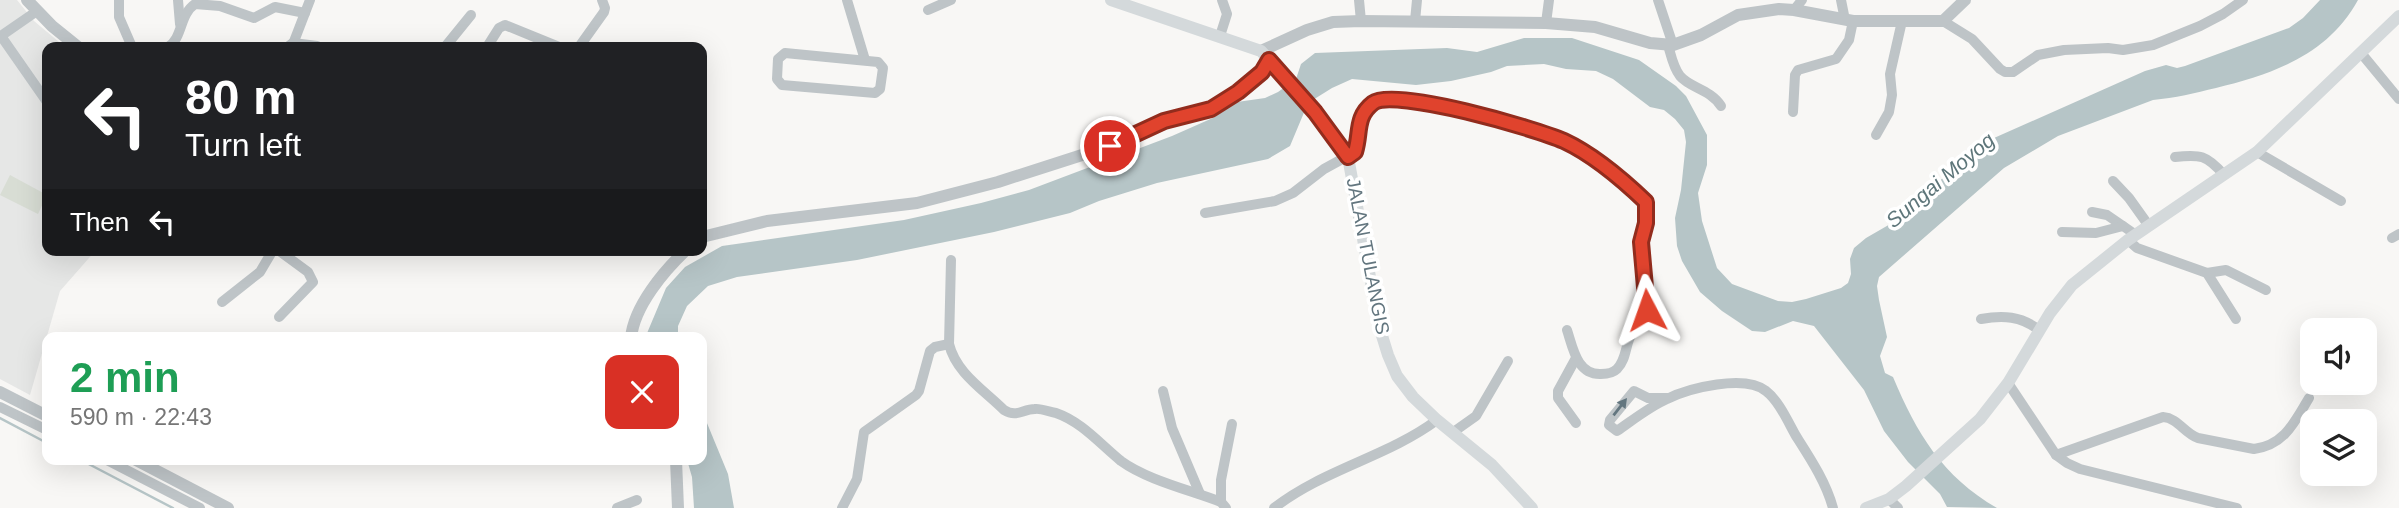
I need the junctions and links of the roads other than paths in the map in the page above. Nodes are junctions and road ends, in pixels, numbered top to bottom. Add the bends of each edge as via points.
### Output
1 (27, 0) edge
2 (120, 0) edge
3 (178, 0) edge
4 (310, 0) edge
5 (602, 0) edge
6 (847, 0) edge
7 (951, 0) edge
8 (1111, 0) edge
9 (1222, 0) edge
10 (1359, 0) edge
11 (1417, 0) edge
12 (1549, 0) edge
13 (1658, 0) edge
14 (1841, 0) edge
15 (1965, 0) edge
16 (2242, 0) edge
17 (195, 2) edge
18 (1798, 5) edge
19 (928, 10) dead end
20 (37, 11) junction
21 (305, 13) junction
22 (471, 15) dead end
23 (2399, 16) edge
24 (1361, 21) junction
25 (1415, 21) junction
26 (1849, 21) junction
27 (1902, 21) junction
28 (1943, 21) junction
29 (1546, 23) junction
30 (180, 26) junction
31 (1220, 36) junction
32 (72, 42) edge
33 (130, 42) edge
34 (174, 42) edge
35 (293, 42) edge
36 (449, 42) edge
37 (490, 42) edge
38 (547, 42) edge
39 (583, 42) edge
40 (1670, 45) junction
41 (2361, 53) junction
42 (1265, 55) junction
43 (865, 60) junction
44 (42, 95) edge
45 (2399, 99) edge
46 (1721, 106) dead end
47 (1793, 112) dead end
48 (1875, 135) dead end
49 (2257, 152) junction
50 (1348, 157) junction
51 (2175, 157) dead end
52 (2224, 176) junction
53 (2113, 181) dead end
54 (2341, 201) dead end
55 (2092, 212) dead end
56 (1205, 213) dead end
57 (2123, 226) junction
58 (2149, 226) junction
59 (2062, 232) dead end
60 (707, 236) edge
61 (2132, 238) junction
62 (271, 256) edge
63 (284, 256) edge
64 (680, 256) edge
65 (951, 260) dead end
66 (2207, 273) junction
67 (2266, 290) dead end
68 (222, 302) dead end
69 (279, 317) dead end
70 (1981, 319) dead end
71 (2236, 320) dead end
72 (1567, 330) dead end
73 (2039, 330) junction
74 (632, 332) edge
75 (948, 344) junction
76 (1576, 358) junction
77 (1508, 361) dead end
78 (2008, 383) junction
79 (1163, 391) dead end
80 (0, 392) edge
81 (1648, 398) junction
82 (1668, 398) junction
83 (2309, 398) dead end
84 (0, 407) edge
85 (1650, 409) junction
86 (42, 413) edge
87 (1437, 420) junction
88 (1576, 423) dead end
89 (1232, 424) dead end
90 (42, 428) edge
91 (1452, 433) junction
92 (2056, 455) junction
93 (117, 465) edge
94 (146, 465) edge
95 (676, 465) edge
96 (1200, 494) junction
97 (637, 500) dead end
98 (1893, 503) edge
99 (1224, 505) edge
100 (200, 508) edge
101 (228, 508) edge
102 (617, 508) edge
103 (678, 508) edge
104 (842, 508) edge
105 (1274, 508) edge
106 (1532, 508) edge
107 (1833, 508) edge
108 (1866, 508) edge
109 (2237, 508) edge

1 - 20 street
2 - 33 street via 119,17
3 - 30 street
4 - 21 street
5 - 39 street via 604,12
6 - 43 street
7 - 19 street
8 - 31 main road, JALAN TULANGIS
9 - 31 street via 1227,14
10 - 24 street
11 - 25 street
12 - 29 street
13 - 40 street
14 - 26 street
15 - 28 street
16 - 28 street via 2200,26 2153,45 2038,55 2014,72 2000,69 1972,39
17 - 21 street via 254,18 275,7
17 - 30 street
18 - 26 street
18 - 40 street via 1738,15
20 - 32 street
20 - 44 street via 1,36
21 - 35 street
22 - 36 street
23 - 41 main road
24 - 25 street
24 - 42 street via 1333,22 1307,30
25 - 29 street
26 - 27 street
26 - 47 street via 1849,40 1836,59 1798,70
27 - 28 street
27 - 48 street via 1890,74 1889,112
29 - 40 street via 1595,27
30 - 34 street
31 - 42 main road, JALAN TULANGIS
37 - 38 street via 505,25
40 - 46 street via 1682,78
41 - 45 street
41 - 49 main road
42 - 50 main road, JALAN TULANGIS
42 - 60 street via 1262,72 1211,109 1164,121 1110,146 917,203 767,221
43 - 43 street via 785,53 778,59 777,79 782,85 878,92 883,68
49 - 52 main road
49 - 54 street
50 - 56 street via 1281,199
50 - 76 street via 1355,152 1358,125 1366,111 1375,101 1392,99 1467,111 1565,142 1627,184 1646,202 1641,242 1645,318 1633,329 1623,360 1609,374 1584,369
50 - 87 main road, JALAN TULANGIS via 1388,355 1397,376
51 - 52 street via 2207,158
52 - 58 main road
53 - 58 street
55 - 57 street
57 - 59 street via 2096,233
57 - 61 street
58 - 61 main road
61 - 66 street via 2137,248
61 - 73 main road via 2073,285
62 - 68 street via 260,272
63 - 69 street via 308,272 313,282
64 - 74 street via 654,286
65 - 75 street
66 - 67 street via 2226,270
66 - 71 street
70 - 73 street via 2016,318
72 - 76 street
73 - 78 main road
75 - 96 street via 956,363 1004,410 1020,414 1034,408 1056,413 1146,475
75 - 104 street via 930,351 916,395 864,432 857,479
76 - 88 street via 1558,391
77 - 91 street via 1476,416
78 - 92 street
78 - 98 main road via 1980,419
79 - 96 street via 1172,428
80 - 86 street
81 - 82 street
81 - 85 street
85 -> 81 street via 1617,431 1609,425 1631,393
82 - 85 street
82 - 107 street via 1732,383 1748,382 1766,391 1818,473
83 - 92 street via 2288,433 2262,448 2191,436 2176,421 2163,417
84 - 90 street
87 - 91 main road, JALAN TULANGIS
87 - 105 street via 1408,439 1307,485
89 - 99 street via 1221,480
91 - 106 main road, JALAN TULANGIS
92 - 109 street via 2080,469
93 - 100 street
94 - 101 street
95 - 103 street
96 - 99 street
97 - 102 street
98 - 108 main road

